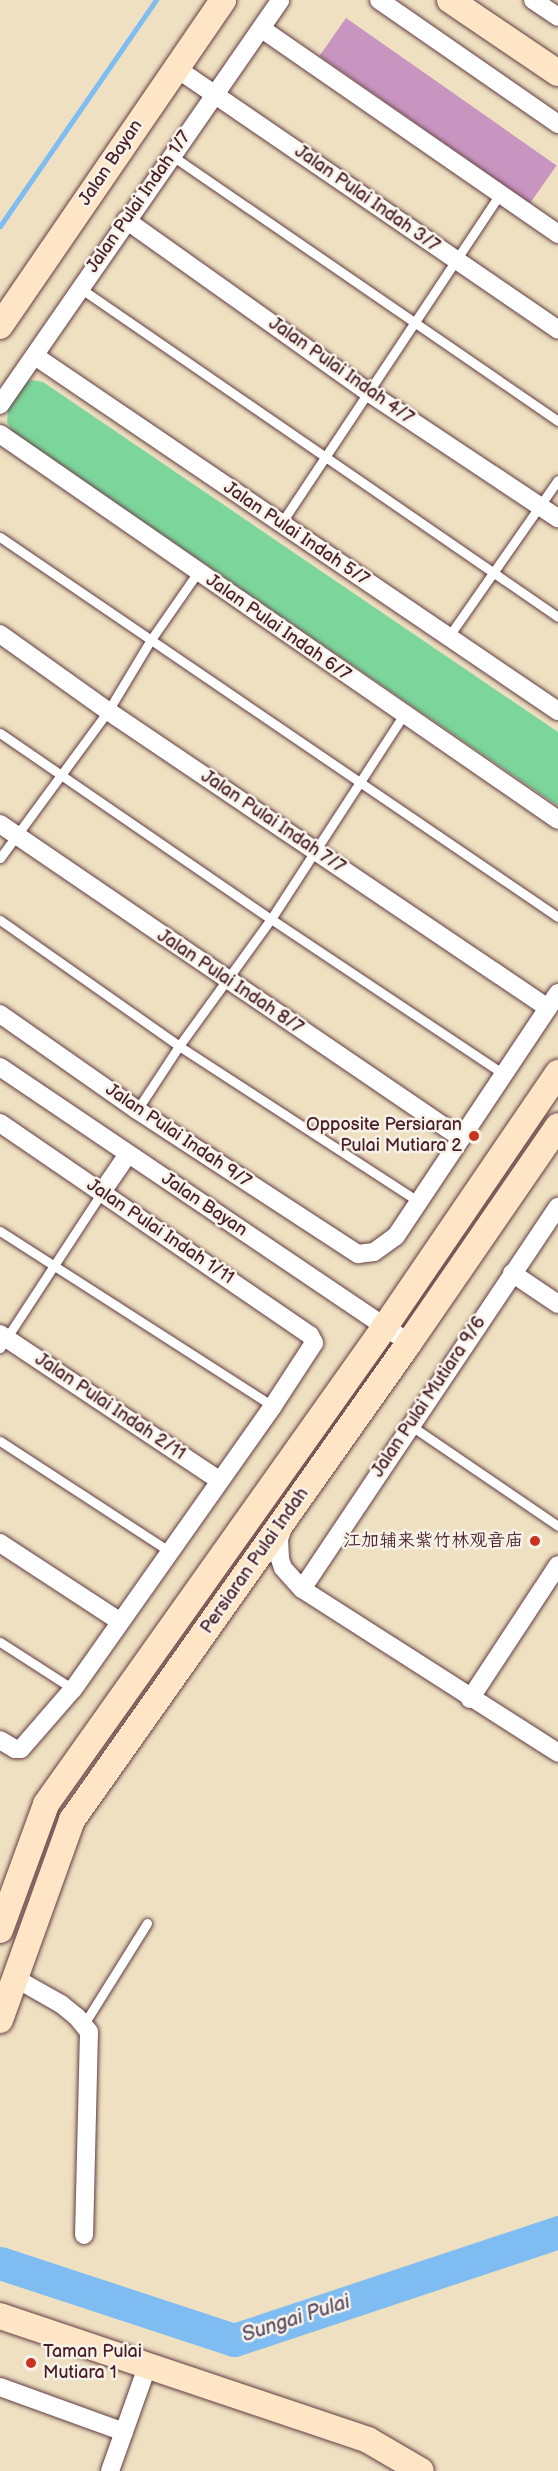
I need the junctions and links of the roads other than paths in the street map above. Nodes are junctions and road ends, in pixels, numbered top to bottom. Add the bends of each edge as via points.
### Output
1 (223, 0) edge
2 (280, 0) edge
3 (379, 0) edge
4 (450, 0) edge
5 (534, 0) edge
6 (558, 17) edge
7 (262, 29) junction
8 (176, 68) junction
9 (558, 73) edge
10 (214, 94) junction
11 (558, 124) edge
12 (171, 155) junction
13 (499, 195) junction
14 (126, 220) junction
15 (558, 234) edge
16 (457, 261) junction
17 (80, 288) junction
18 (412, 323) junction
19 (0, 326) edge
20 (558, 330) edge
21 (35, 356) junction
22 (6, 384) edge
23 (368, 392) junction
24 (0, 405) edge
25 (558, 421) edge
26 (0, 434) edge
27 (322, 457) junction
28 (558, 480) edge
29 (539, 506) junction
30 (558, 518) edge
31 (280, 525) junction
32 (0, 537) edge
33 (198, 572) junction
34 (494, 573) junction
35 (558, 617) edge
36 (0, 634) edge
37 (449, 636) junction
38 (150, 641) junction
39 (108, 711) junction
40 (558, 711) edge
41 (404, 714) junction
42 (0, 732) edge
43 (60, 775) junction
44 (361, 783) junction
45 (558, 820) edge
46 (0, 824) edge
47 (17, 835) junction
48 (316, 851) junction
49 (0, 858) edge
50 (558, 917) edge
51 (271, 919) junction
52 (0, 920) edge
53 (227, 981) junction
54 (553, 1000) edge
55 (0, 1014) edge
56 (179, 1046) junction
57 (0, 1067) edge
58 (558, 1072) edge
59 (503, 1074) junction
60 (137, 1110) junction
61 (0, 1123) edge
62 (558, 1126) edge
63 (461, 1138) junction
64 (128, 1154) junction
65 (102, 1192) junction
66 (419, 1202) junction
67 (558, 1207) edge
68 (0, 1232) edge
69 (53, 1266) junction
70 (512, 1273) junction
71 (558, 1304) edge
72 (384, 1328) junction
73 (2, 1340) edge
74 (409, 1343) junction
75 (273, 1406) junction
76 (410, 1425) junction
77 (0, 1441) edge
78 (219, 1480) junction
79 (287, 1515) junction
80 (558, 1526) edge
81 (0, 1544) edge
82 (170, 1552) junction
83 (558, 1565) edge
84 (302, 1589) junction
85 (119, 1621) junction
86 (0, 1642) edge
87 (73, 1689) junction
88 (470, 1699) junction
89 (7, 1744) edge
90 (558, 1753) edge
91 (147, 1923) dead end
92 (0, 1930) edge
93 (8, 1975) edge
94 (0, 2020) edge
95 (84, 2024) junction
96 (84, 2235) dead end
97 (0, 2316) edge
98 (147, 2367) junction
99 (0, 2386) edge
100 (124, 2432) junction
101 (110, 2471) edge
102 (421, 2471) edge

1 - 8 main road, Jalan Bayan
2 - 7 street, Jalan Pulai Indah 1/7
3 - 11 street
4 - 9 main road
5 - 6 street
7 - 10 street, Jalan Pulai Indah 1/7
7 - 13 street
8 - 10 street, Jalan Pulai Indah 3/7
8 - 19 main road, Jalan Bayan
10 - 12 street, Jalan Pulai Indah 1/7
10 - 16 street, Jalan Pulai Indah 3/7
12 - 14 street, Jalan Pulai Indah 1/7
12 - 18 lane
13 - 15 street
13 - 16 lane
14 - 17 street, Jalan Pulai Indah 1/7
14 - 23 street, Jalan Pulai Indah 4/7
16 - 18 lane
16 - 20 street, Jalan Pulai Indah 3/7
17 - 21 street, Jalan Pulai Indah 1/7
17 - 27 lane
18 - 23 lane
18 - 25 lane
21 - 22 street, Jalan Pulai Indah 1/7
21 - 31 street, Jalan Pulai Indah 5/7
22 - 24 street, Jalan Pulai Indah 1/7
23 - 27 lane
23 - 29 street, Jalan Pulai Indah 4/7
26 - 33 street, Jalan Pulai Indah 6/7
27 - 31 lane
27 - 34 lane
28 - 29 lane
29 - 30 street, Jalan Pulai Indah 4/7
29 - 34 lane
31 - 37 street, Jalan Pulai Indah 5/7
32 - 38 lane
33 - 38 lane
33 - 41 street, Jalan Pulai Indah 6/7
34 - 35 lane
34 - 37 lane
36 - 39 street, Jalan Pulai Indah 7/7
37 - 40 street, Jalan Pulai Indah 5/7
38 - 39 lane
38 - 44 lane
39 - 43 lane
39 - 48 street, Jalan Pulai Indah 7/7
41 - 44 lane
41 - 45 street, Jalan Pulai Indah 6/7
42 - 43 lane
43 - 47 lane
43 - 51 lane
44 - 48 lane
44 - 50 lane
46 - 47 street, Jalan Pulai Indah 8/7
47 - 49 lane
47 - 53 street, Jalan Pulai Indah 8/7
48 - 51 lane
48 - 54 street, Jalan Pulai Indah 7/7
51 - 53 lane
51 - 59 lane
52 - 56 lane
53 - 56 lane
53 - 63 street, Jalan Pulai Indah 8/7
54 - 59 street
55 - 60 street, Jalan Pulai Indah 9/7
56 - 60 lane
56 - 66 lane
57 - 64 street, Jalan Bayan
58 - 72 main road, Persiaran Pulai Indah
59 - 63 street
60 - 66 street, Jalan Pulai Indah 9/7 via 358,1254 374,1252 396,1236
61 - 65 street, Jalan Pulai Indah 1/11
62 - 74 main road, Persiaran Pulai Indah
63 - 66 street
64 - 65 street
64 - 72 street, Jalan Bayan
65 - 69 lane
65 - 75 street, Jalan Pulai Indah 1/11 via 310,1335 313,1346
67 - 70 street, Jalan Pulai Mutiara 9/6
68 - 69 lane
69 - 73 lane
69 - 75 lane
70 - 71 street
70 - 76 street, Jalan Pulai Mutiara 9/6
72 - 74 street, Jalan Bayan
72 - 92 main road, Persiaran Pulai Indah via 46,1804
73 - 78 street, Jalan Pulai Indah 2/11
74 - 79 main road, Persiaran Pulai Indah
75 - 78 street
76 - 80 lane
76 - 84 street, Jalan Pulai Mutiara 9/6
77 - 82 lane
78 - 82 street
79 - 84 street via 278,1550 283,1568
79 - 93 main road, Persiaran Pulai Indah via 72,1820 41,1905
81 - 85 street
82 - 85 street
83 - 88 street
84 - 88 street
85 - 87 street
86 - 87 lane
87 - 89 street via 24,1746
88 - 90 street
91 - 95 lane
93 - 94 main road, Persiaran Pulai Indah
93 - 95 street via 42,1990
95 - 96 street via 89,2032
97 - 98 main road
98 - 100 street
98 - 102 main road via 368,2440
99 - 100 street
100 - 101 street

